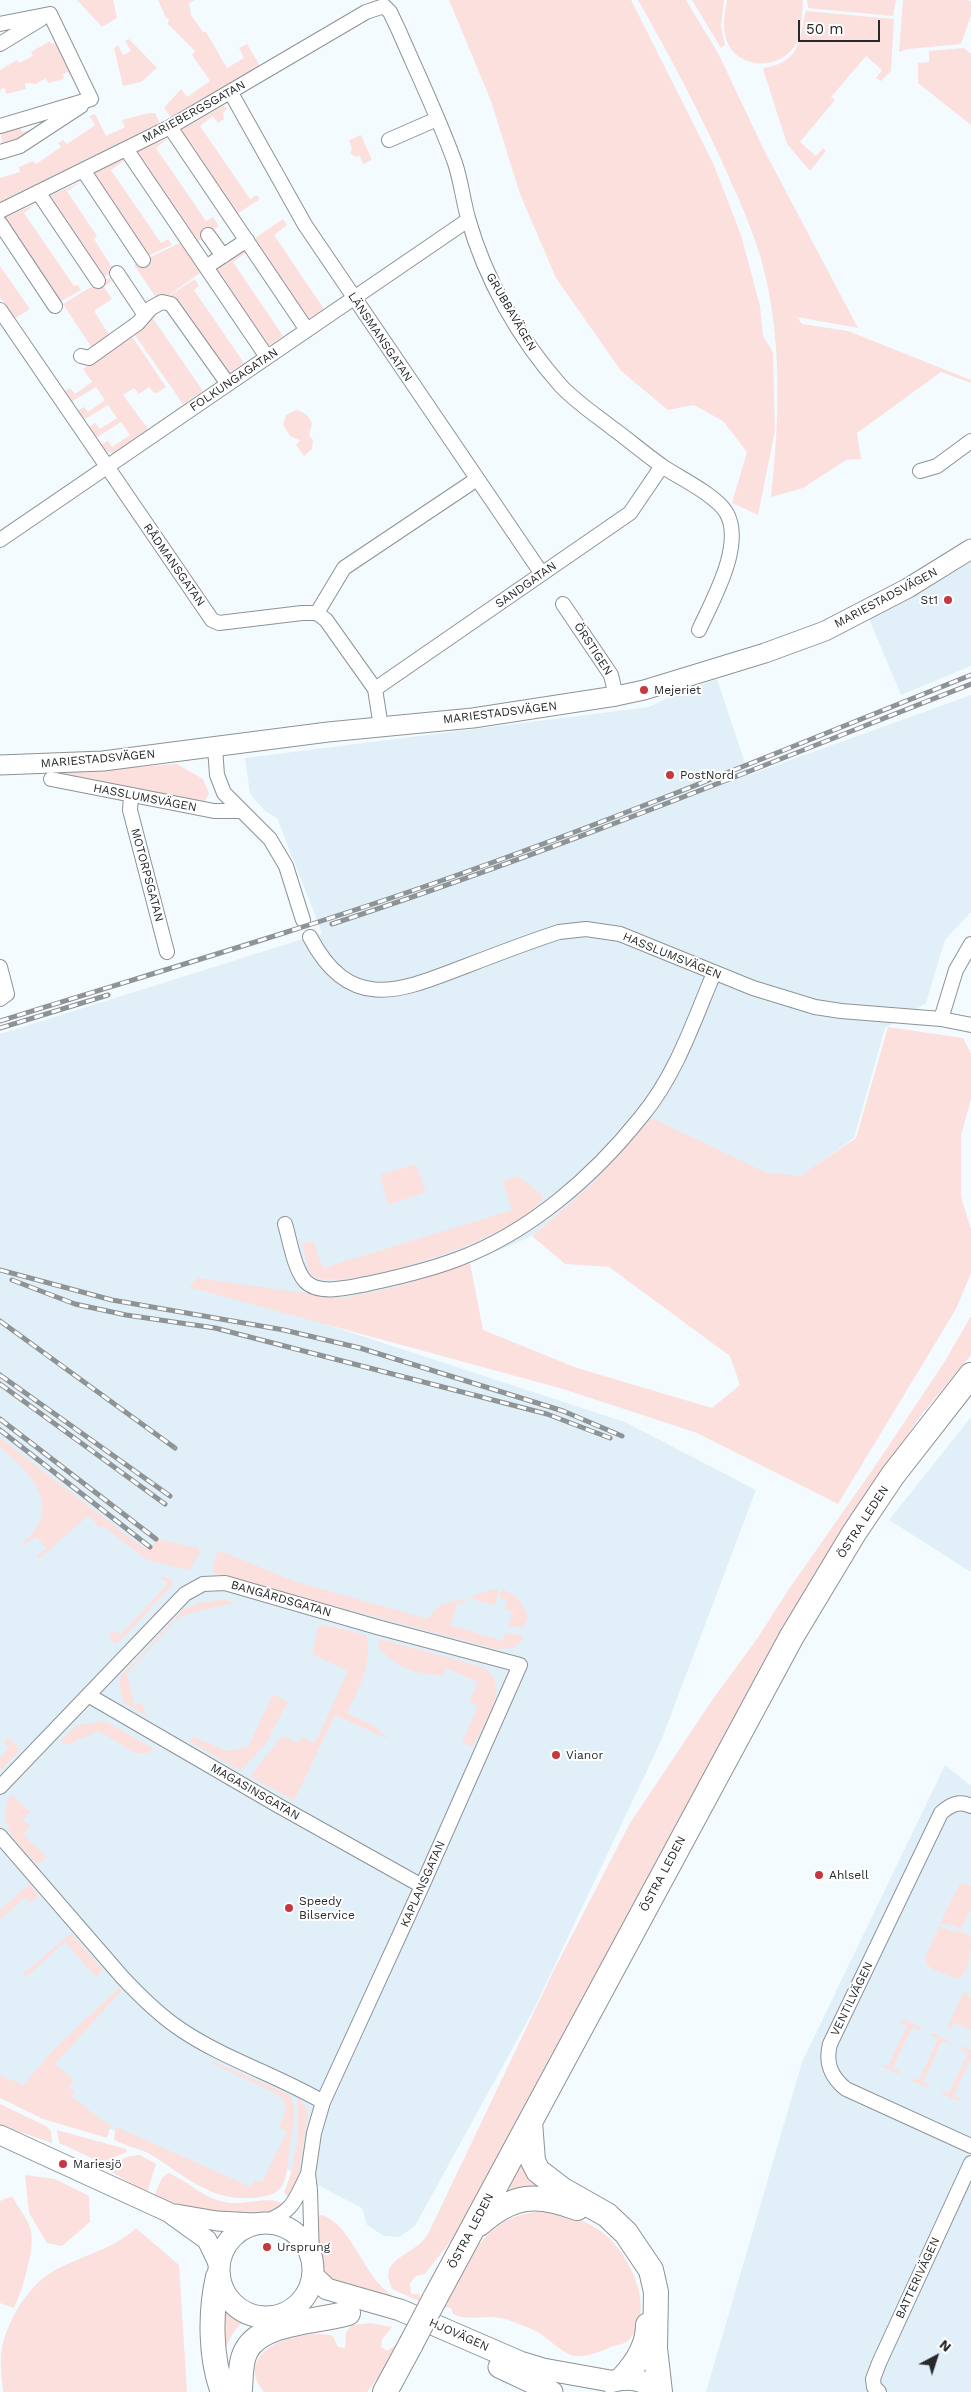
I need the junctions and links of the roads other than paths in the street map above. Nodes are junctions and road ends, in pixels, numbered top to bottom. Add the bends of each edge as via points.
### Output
1 (384, 6) joint
2 (50, 14) junction
3 (1, 23) edge
4 (6, 41) edge
5 (231, 92) junction
6 (91, 99) junction
7 (437, 119) junction
8 (0, 126) edge
9 (170, 127) junction
10 (389, 140) dead end
11 (126, 149) junction
12 (0, 152) edge
13 (83, 170) junction
14 (38, 192) junction
15 (0, 212) edge
16 (468, 220) junction
17 (0, 223) edge
18 (208, 235) dead end
19 (246, 240) junction
20 (223, 256) junction
21 (143, 260) dead end
22 (206, 267) junction
23 (116, 273) dead end
24 (98, 281) dead end
25 (353, 298) junction
26 (55, 306) dead end
27 (0, 310) edge
28 (145, 315) junction
29 (307, 330) junction
30 (81, 356) dead end
31 (267, 357) junction
32 (228, 384) junction
33 (971, 442) edge
34 (662, 466) junction
35 (106, 467) junction
36 (920, 472) dead end
37 (477, 479) junction
38 (0, 540) edge
39 (971, 549) edge
40 (542, 574) junction
41 (563, 604) dead end
42 (317, 613) junction
43 (699, 630) dead end
44 (375, 689) junction
45 (616, 696) junction
46 (381, 727) junction
47 (214, 748) junction
48 (0, 765) edge
49 (51, 779) dead end
50 (132, 796) junction
51 (240, 811) junction
52 (303, 920) dead end
53 (310, 937) dead end
54 (971, 944) edge
55 (167, 952) dead end
56 (0, 967) edge
57 (714, 973) junction
58 (0, 999) edge
59 (941, 1019) junction
60 (971, 1025) edge
61 (285, 1224) dead end
62 (971, 1376) edge
63 (520, 1665) joint
64 (88, 1695) junction
65 (0, 1787) edge
66 (971, 1806) edge
67 (0, 1836) edge
68 (422, 1886) junction
69 (323, 2102) junction
70 (530, 2122) junction
71 (0, 2135) edge
72 (971, 2146) edge
73 (971, 2163) edge
74 (308, 2174) junction
75 (168, 2212) junction
76 (259, 2223) junction
77 (471, 2232) junction
78 (312, 2267) junction
79 (218, 2270) junction
80 (348, 2313) junction
81 (276, 2315) junction
82 (610, 2384) edge
83 (385, 2389) edge
84 (235, 2391) edge
85 (552, 2392) edge
86 (659, 2392) edge
87 (879, 2392) edge

1 - 5 street, MARIEBERGSGATAN via 366,12
1 - 7 street, GRUBBAVÄGEN via 390,12
2 - 3 street
2 - 4 street
2 - 6 street
3 - 4 street
5 - 9 street, MARIEBERGSGATAN
5 - 25 street, LÄNSMANSGATAN via 301,218
6 - 8 street
6 - 12 street via 20,146
7 - 10 street
7 - 16 street, GRUBBAVÄGEN via 455,164
9 - 11 street, MARIEBERGSGATAN
9 - 19 street
11 - 13 street, MARIEBERGSGATAN
11 - 22 street
13 - 14 street, MARIEBERGSGATAN
13 - 21 street
14 - 15 street, MARIEBERGSGATAN
14 - 24 street
16 - 25 street, FOLKUNGAGATAN
16 - 34 street, GRUBBAVÄGEN via 499,296 530,348 562,387
17 - 26 street
18 - 20 street
19 - 20 street
19 - 29 street
20 - 22 street
22 - 31 street
23 - 28 street
25 - 29 street, FOLKUNGAGATAN
25 - 37 street, LÄNSMANSGATAN
27 - 35 street, RÅDMANSGATAN
28 - 30 street via 89,358
28 - 32 street via 162,302 172,304
29 - 31 street, FOLKUNGAGATAN
31 - 32 street, FOLKUNGAGATAN
32 - 35 street, FOLKUNGAGATAN
33 - 36 street via 938,466
34 - 40 street, SANDGATAN via 630,513
34 - 43 street, GRUBBAVÄGEN via 715,500 731,524 732,542 723,576
35 - 38 street, FOLKUNGAGATAN
35 - 42 street, RÅDMANSGATAN via 214,622
37 - 40 street, LÄNSMANSGATAN
37 - 42 street via 344,568
39 - 45 street, MARIESTADSVÄGEN via 908,588 825,631 765,653
40 - 44 street, SANDGATAN
41 - 45 street, ÖRSTIGEN via 611,675
42 - 44 street via 326,620
44 - 46 street
45 - 46 street, MARIESTADSVÄGEN via 473,718
46 - 47 street, MARIESTADSVÄGEN
47 - 48 street, MARIESTADSVÄGEN via 103,761
47 - 51 street via 217,775 224,793
49 - 50 street, HASSLUMSVÄGEN
50 - 51 street, HASSLUMSVÄGEN via 214,811
50 - 55 street, MOTORPSGATAN via 130,810
51 - 52 street via 270,839 286,866
53 - 57 street, HASSLUMSVÄGEN via 330,968 350,983 376,991 406,988 559,932 586,929 620,934
54 - 59 street via 956,970
56 - 58 street via 7,994
57 - 59 street, HASSLUMSVÄGEN via 815,1007
57 - 61 street via 673,1071 642,1117 584,1178 515,1232 459,1259 349,1288 323,1289 306,1282
59 - 60 street, HASSLUMSVÄGEN
62 - 70 highway, ÖSTRA LEDEN via 893,1475 792,1636
63 - 64 street, BANGÅRDSGATAN via 226,1583 203,1584 184,1594
63 - 68 street, KAPLANSGATAN
64 - 65 street, BANGÅRDSGATAN
64 - 68 street, MAGASINSGATAN
66 - 72 street, VENTILVÄGEN via 958,1803 941,1813 827,2055 832,2074 846,2089
67 - 69 street via 123,1978 178,2028
68 - 69 street, KAPLANSGATAN
69 - 74 street, KAPLANSGATAN
70 - 77 highway, ÖSTRA LEDEN
70 - 86 highway via 533,2161 538,2171 563,2190 607,2215 626,2233 651,2270 656,2292 655,2348
71 - 75 street
73 - 87 street, BATTERIVÄGEN via 879,2363 873,2379
74 - 76 street, KAPLANSGATAN via 287,2211
74 - 78 street, KAPLANSGATAN
75 - 76 street via 217,2221
75 - 79 street via 206,2240
76 - 78 main road via 286,2226 295,2232 305,2244
76 - 79 main road via 230,2238 220,2254
77 - 82 highway via 490,2214 510,2202 534,2198 562,2202 588,2212 620,2237 643,2272 648,2291 648,2329 635,2364
77 - 83 highway, ÖSTRA LEDEN, bridge
78 - 81 main road via 311,2285 301,2301
78 - 82 main road, HJOVÄGEN via 327,2289 400,2310 520,2362
79 - 81 main road via 226,2296 239,2310 248,2314
79 - 84 highway via 214,2339 218,2380
80 - 81 main road, HJOVÄGEN via 329,2309
80 - 84 highway via 285,2326 253,2340 245,2351
80 - 85 main road, HJOVÄGEN via 398,2322
81 - 84 highway via 251,2325 239,2336 232,2349 230,2363
82 - 86 main road, HJOVÄGEN via 644,2382

